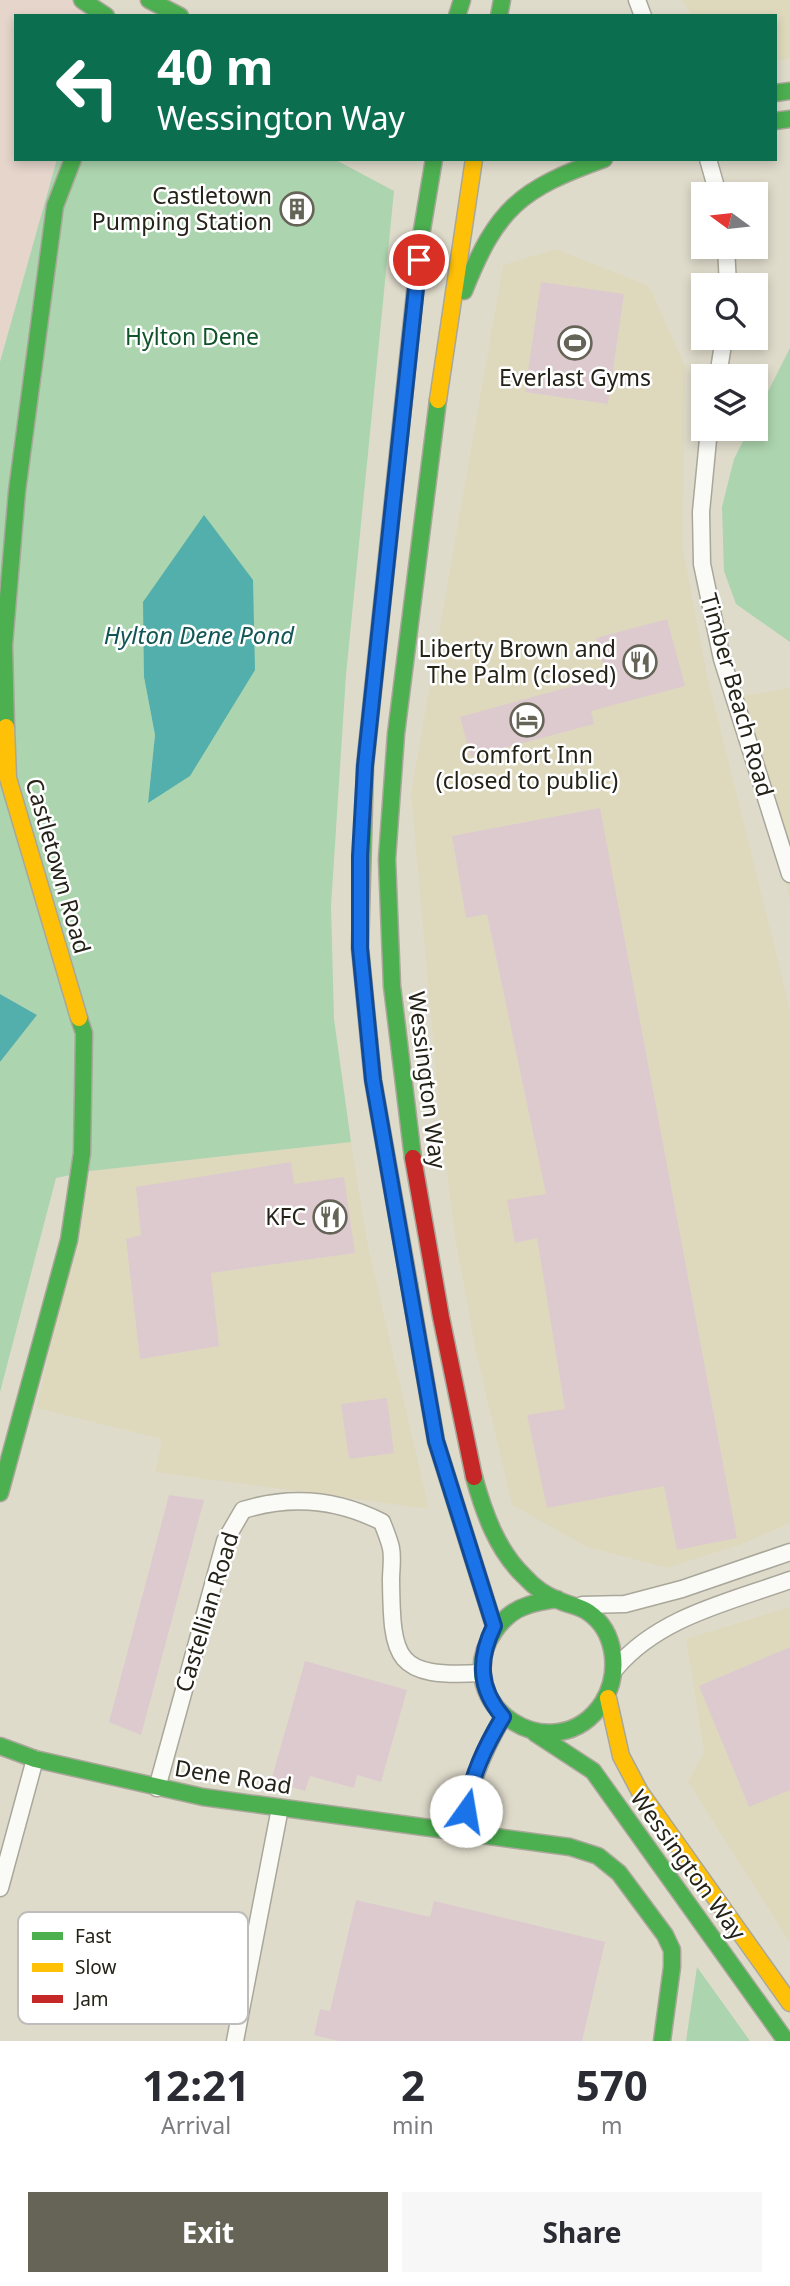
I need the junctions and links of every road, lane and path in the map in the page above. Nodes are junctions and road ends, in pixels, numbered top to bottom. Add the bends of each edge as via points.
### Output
1 (82, 0) edge
2 (150, 6) edge
3 (103, 14) edge
4 (174, 14) edge
5 (72, 161) edge
6 (434, 161) edge
7 (474, 161) edge
8 (598, 161) edge
9 (709, 161) edge
10 (715, 182) edge
11 (445, 343) junction
12 (708, 441) edge
13 (787, 856) edge
14 (790, 874) edge
15 (0, 1493) edge
16 (790, 1552) edge
17 (790, 1580) edge
18 (556, 1599) junction
19 (576, 1605) junction
20 (494, 1626) junction
21 (616, 1668) junction
22 (481, 1673) junction
23 (608, 1698) junction
24 (503, 1717) junction
25 (535, 1733) junction
26 (0, 1746) edge
27 (35, 1759) junction
28 (157, 1788) junction
29 (280, 1808) junction
30 (463, 1832) junction
31 (0, 1888) edge
32 (248, 1974) edge
33 (790, 2003) edge
34 (663, 2041) edge
35 (786, 2041) edge

1 - 3 main road
2 - 4 main road
5 - 15 main road, Castletown Road via 55,205 17,492 4,645 8,778 84,1034 82,1153 69,1240
6 - 20 main road via 421,236 367,752 360,948 373,1080 436,1441
7 - 11 main road, Wessington Way
8 - 11 main road via 549,178 519,198 494,226 481,246
9 - 10 street
11 - 18 main road, Wessington Way via 393,782 387,899 396,1040 424,1230 467,1450 491,1525 508,1558 529,1582
12 - 13 street, Timber Beach Road via 702,564 722,659
13 - 14 street, Timber Beach Road
16 - 19 street via 625,1604
17 - 21 street via 690,1616 644,1639
18 - 19 main road, Wessington Way
18 - 20 main road, Wessington Way via 535,1600 509,1612
19 - 21 main road, Wessington Way via 593,1615 609,1637
20 - 22 main road via 483,1648
21 - 23 main road, Wessington Way
22 - 24 main road via 492,1704
22 - 28 street, Castellian Road via 441,1676 417,1670 397,1651 392,1632 391,1548 382,1522 360,1511 297,1499 243,1510 225,1541
23 - 25 main road, Wessington Way via 584,1724 559,1733
23 - 33 main road, Wessington Way via 621,1756 640,1792
24 - 25 main road, Wessington Way
24 - 30 street via 469,1789
25 - 35 main road, Wessington Way via 593,1771
26 - 27 main road, Dene Road
27 - 28 main road, Dene Road
27 - 31 street
28 - 29 main road, Dene Road
29 - 30 main road, Dene Road
29 - 32 street
30 - 34 main road, Dene Road via 570,1847 598,1856 619,1873 671,1950

